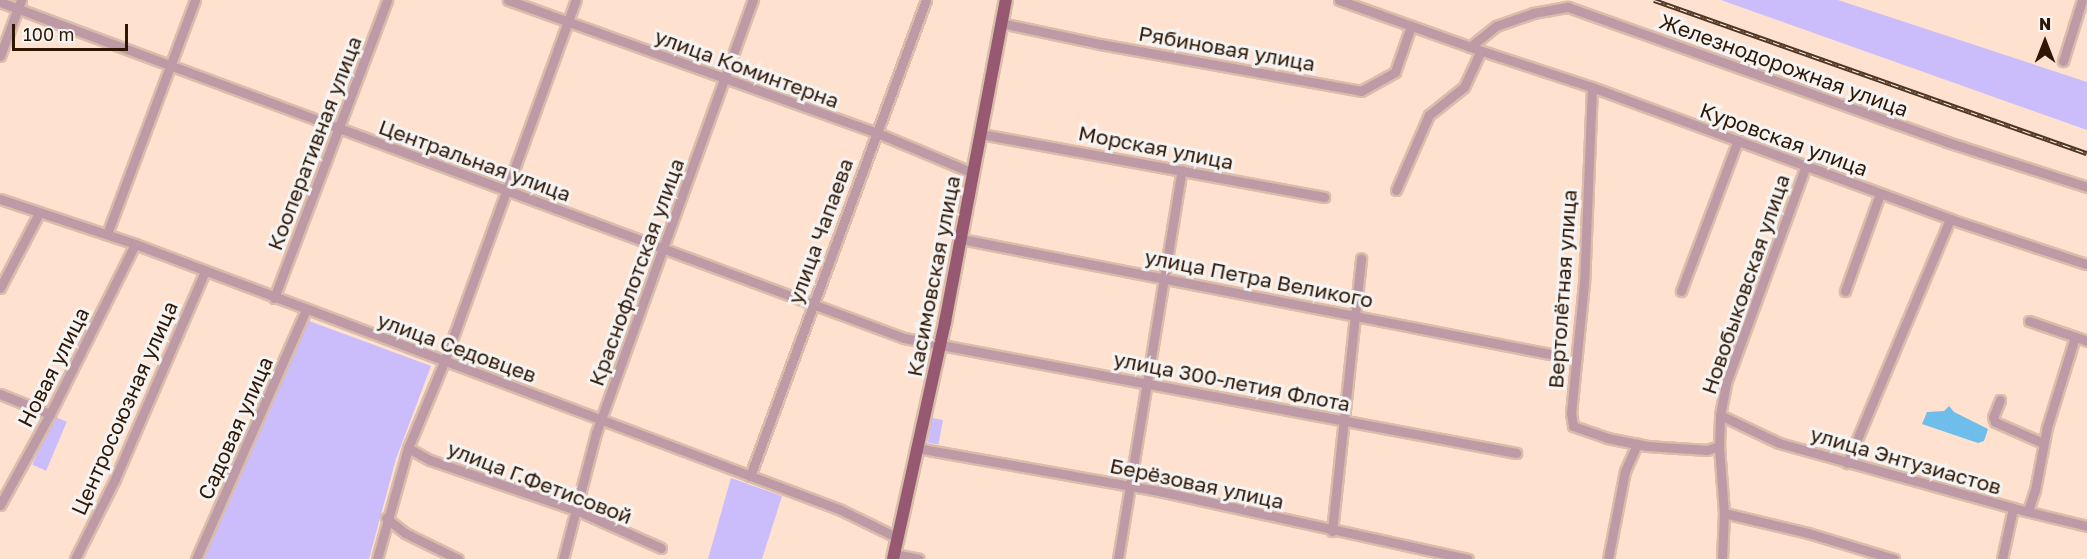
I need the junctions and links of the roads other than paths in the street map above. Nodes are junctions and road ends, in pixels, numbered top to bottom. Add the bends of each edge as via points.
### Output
1 (195, 0) edge
2 (387, 0) edge
3 (508, 0) edge
4 (576, 0) edge
5 (753, 0) edge
6 (926, 0) edge
7 (1006, 0) edge
8 (1340, 0) edge
9 (2082, 0) edge
10 (0, 2) edge
11 (20, 4) edge
12 (1001, 23) junction
13 (567, 24) junction
14 (1411, 26) junction
15 (1470, 47) junction
16 (1481, 51) junction
17 (0, 56) edge
18 (2063, 60) dead end
19 (171, 65) junction
20 (726, 78) junction
21 (1592, 87) junction
22 (338, 128) junction
23 (875, 132) junction
24 (981, 134) junction
25 (1738, 140) junction
26 (1806, 165) junction
27 (1182, 170) junction
28 (973, 173) junction
29 (2087, 187) edge
30 (1396, 190) dead end
31 (505, 191) junction
32 (1880, 194) junction
33 (1324, 197) dead end
34 (0, 199) edge
35 (39, 213) junction
36 (1950, 219) junction
37 (107, 234) junction
38 (961, 239) junction
39 (135, 244) junction
40 (662, 249) junction
41 (1361, 259) dead end
42 (2086, 264) edge
43 (205, 271) junction
44 (1165, 278) junction
45 (0, 288) edge
46 (1681, 291) dead end
47 (1845, 291) dead end
48 (274, 298) junction
49 (812, 305) junction
50 (306, 310) junction
51 (1353, 315) junction
52 (2029, 321) dead end
53 (2075, 337) junction
54 (2087, 341) edge
55 (940, 346) junction
56 (1550, 354) dead end
57 (444, 362) junction
58 (1147, 384) junction
59 (0, 394) edge
60 (2000, 400) dead end
61 (50, 414) junction
62 (1720, 415) junction
63 (601, 420) junction
64 (1344, 421) junction
65 (2043, 443) junction
66 (1637, 444) junction
67 (1719, 446) junction
68 (408, 448) junction
69 (918, 448) junction
70 (1516, 453) dead end
71 (1847, 463) junction
72 (750, 476) junction
73 (1128, 486) junction
74 (0, 505) edge
75 (2013, 508) junction
76 (576, 510) junction
77 (2028, 511) junction
78 (1724, 513) junction
79 (386, 518) junction
80 (2087, 526) edge
81 (1332, 531) junction
82 (898, 538) junction
83 (661, 548) dead end
84 (894, 557) edge
85 (75, 559) edge
86 (196, 559) edge
87 (377, 559) edge
88 (458, 559) edge
89 (563, 559) edge
90 (919, 559) edge
91 (1118, 559) edge
92 (1468, 559) edge
93 (1608, 559) edge
94 (1722, 559) edge
95 (1894, 559) edge
96 (2002, 559) edge

1 - 19 street
2 - 22 street, Кооперативная улица
3 - 13 street, улица Коминтерна
4 - 13 street
5 - 20 street, Краснофлотская улица
6 - 23 street, улица Чапаева
7 - 12 main road, Касимовская улица
8 - 14 street
9 - 18 street
10 - 11 street, Центральная улица
11 - 17 street
11 - 19 street, Центральная улица
12 - 14 street, Рябиновая улица via 1361,91 1395,72
12 - 24 main road, Касимовская улица
13 - 20 street, улица Коминтерна
13 - 31 street
14 - 15 street
15 - 16 street, Куровская улица
15 - 29 street, Железнодорожная улица via 1496,26 1533,13 1568,7 1947,142
16 - 21 street, Куровская улица
16 - 30 street via 1464,87 1429,115
19 - 22 street, Центральная улица
19 - 37 street
20 - 23 street, улица Коминтерна
20 - 40 street, Краснофлотская улица
21 - 25 street, Куровская улица
21 - 66 street, Вертолётная улица via 1584,283 1572,423 1577,430
22 - 31 street, Центральная улица
22 - 48 street, Кооперативная улица
23 - 28 street, улица Коминтерна
23 - 49 street, улица Чапаева
24 - 27 street, Морская улица
24 - 28 main road, Касимовская улица
25 - 26 street, Куровская улица
25 - 46 street
26 - 32 street, Куровская улица
26 - 62 street, Новобыковская улица via 1726,383
27 - 33 street, Морская улица
27 - 44 street
28 - 38 main road, Касимовская улица
31 - 40 street, Центральная улица
31 - 57 street
32 - 36 street, Куровская улица
32 - 47 street
34 - 35 street, улица Седовцев
35 - 37 street, улица Седовцев
35 - 45 street
36 - 42 street, Куровская улица
36 - 71 street
37 - 39 street, улица Седовцев
38 - 44 street, улица Петра Великого
38 - 55 main road, Касимовская улица
39 - 43 street, улица Седовцев
39 - 61 street, Новая улица
40 - 49 street, Центральная улица
40 - 63 street, Краснофлотская улица
41 - 51 street
43 - 48 street, улица Седовцев
43 - 85 street, Центросоюзная улица via 115,479
44 - 51 street, улица Петра Великого
44 - 58 street
48 - 50 street, улица Седовцев
49 - 55 street, Центральная улица via 906,339
49 - 72 street, улица Чапаева
50 - 57 street, улица Седовцев
50 - 86 street, Садовая улица
51 - 56 street, улица Петра Великого
51 - 64 street
52 - 53 street
53 - 54 street
53 - 65 street
55 - 58 street, улица 300-летия Флота
55 - 69 main road, Касимовская улица
57 - 63 street, улица Седовцев
57 - 68 street
58 - 64 street, улица 300-летия Флота
58 - 73 street
59 - 61 street
60 - 65 street via 1993,417 1995,423
61 - 74 street, Новая улица
62 - 67 street, Новобыковская улица
62 - 71 street, улица Энтузиастов via 1779,442
63 - 72 street, улица Седовцев
63 - 76 street, Краснофлотская улица
64 - 70 street, улица 300-летия Флота
64 - 81 street
65 - 77 street
66 - 67 street, Вертолётная улица via 1707,450
66 - 93 street via 1625,471
67 - 78 street, Новобыковская улица
68 - 76 street, улица Г.Фетисовой via 430,460
68 - 79 street
69 - 73 street, Берёзовая улица
69 - 82 main road, Касимовская улица
71 - 75 street, улица Энтузиастов
72 - 82 street, улица Седовцев via 841,510
73 - 81 street, Берёзовая улица
73 - 91 street
75 - 77 street, улица Энтузиастов
75 - 96 street
76 - 83 street, улица Г.Фетисовой
76 - 89 street, Краснофлотская улица
77 - 80 street, улица Энтузиастов
78 - 94 street, Новобыковская улица
78 - 95 street
79 - 87 street
79 - 88 street via 405,533
81 - 92 street, Берёзовая улица
82 - 84 main road, Касимовская улица
84 - 90 street

